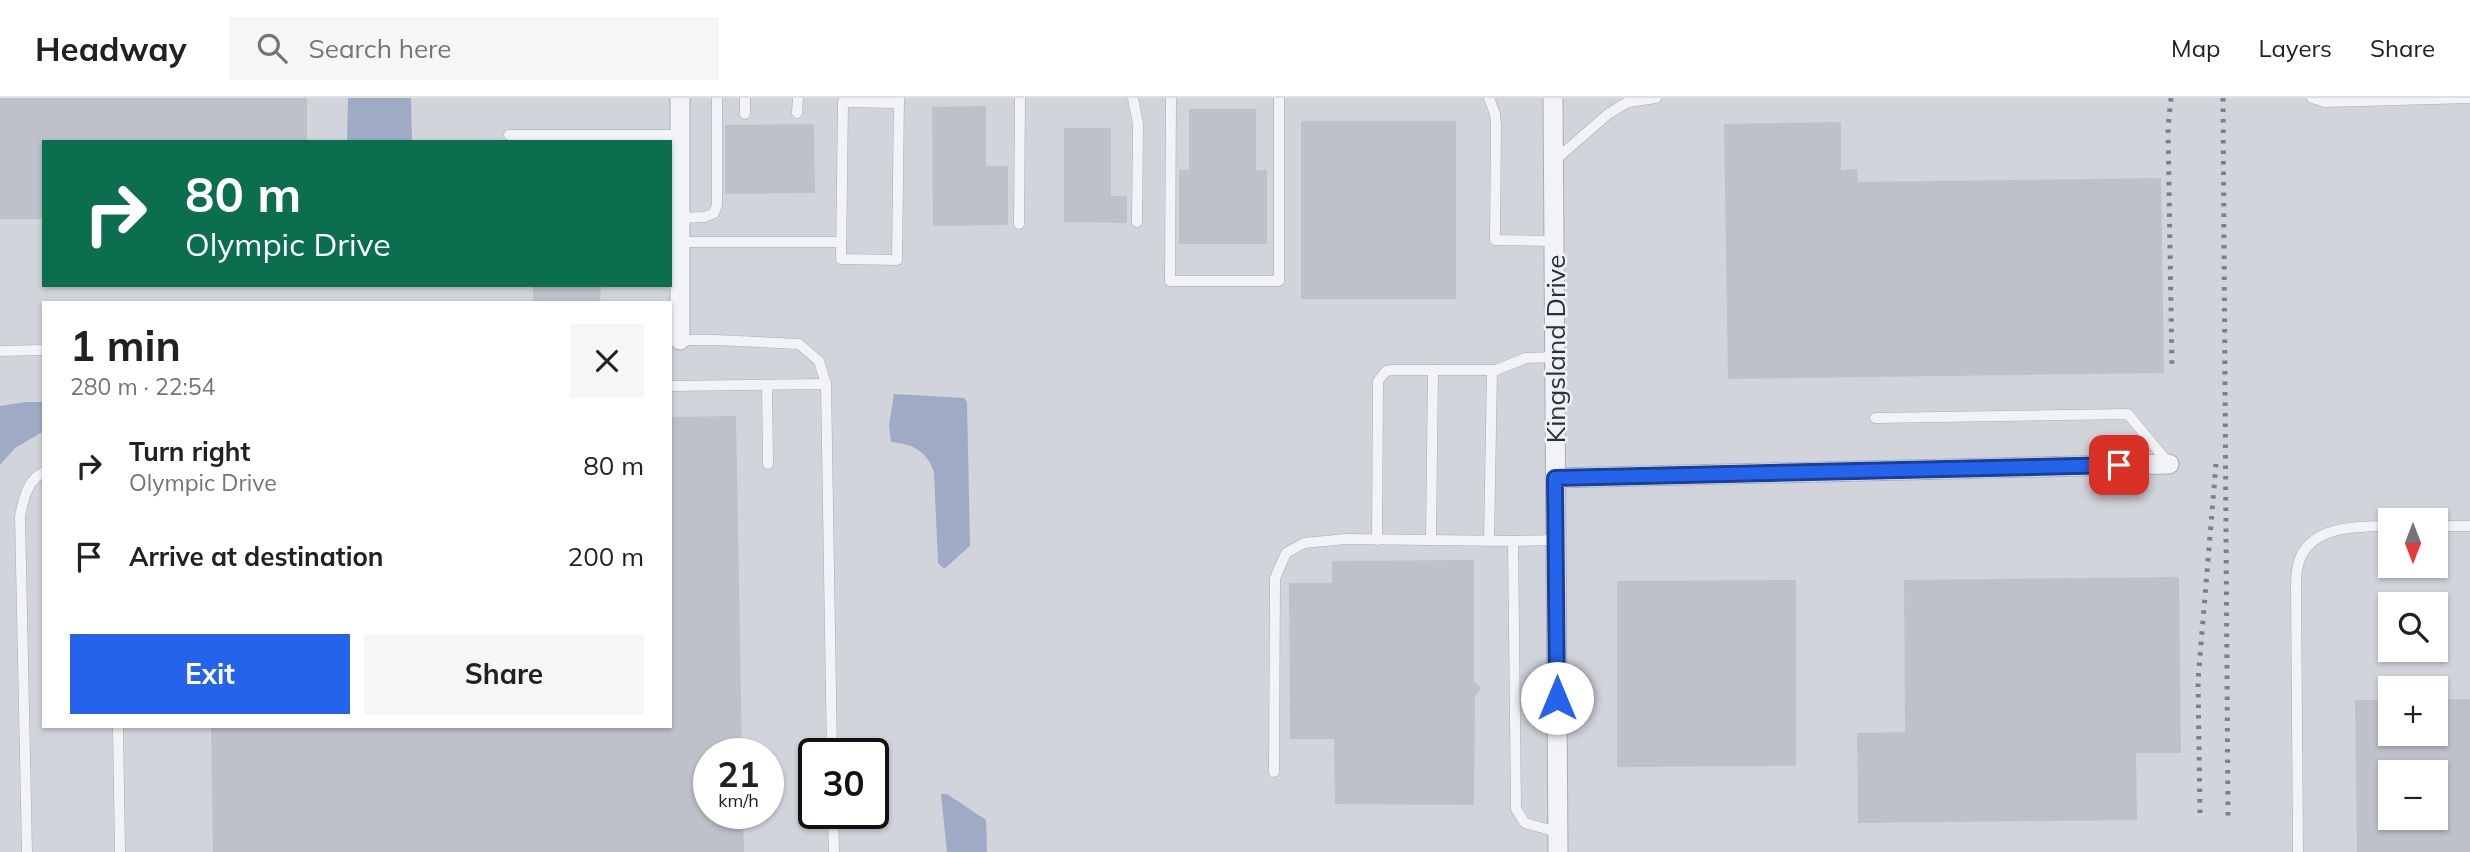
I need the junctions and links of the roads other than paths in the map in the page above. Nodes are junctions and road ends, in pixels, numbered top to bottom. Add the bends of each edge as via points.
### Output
1 (680, 98) edge
2 (717, 98) edge
3 (745, 98) edge
4 (798, 98) edge
5 (1020, 98) edge
6 (1133, 98) edge
7 (1171, 98) edge
8 (1279, 98) edge
9 (1489, 98) edge
10 (1553, 98) edge
11 (1656, 98) edge
12 (2312, 98) edge
13 (2470, 98) edge
14 (899, 100) edge
15 (797, 113) dead end
16 (745, 114) dead end
17 (509, 135) dead end
18 (680, 135) junction
19 (1554, 161) junction
20 (677, 220) edge
21 (1137, 222) dead end
22 (1020, 224) dead end
23 (1554, 241) junction
24 (680, 242) junction
25 (841, 242) junction
26 (675, 340) edge
27 (42, 350) edge
28 (0, 351) edge
29 (1555, 357) junction
30 (1433, 370) junction
31 (1492, 370) junction
32 (826, 384) junction
33 (767, 385) junction
34 (672, 386) edge
35 (1875, 418) dead end
36 (768, 464) dead end
37 (2169, 464) joint
38 (42, 473) edge
39 (1555, 478) junction
40 (2378, 526) edge
41 (2448, 526) edge
42 (2470, 526) edge
43 (1377, 540) junction
44 (1431, 540) junction
45 (1556, 540) junction
46 (1489, 541) junction
47 (1513, 541) junction
48 (118, 728) edge
49 (832, 738) edge
50 (1274, 772) dead end
51 (833, 829) edge
52 (1558, 832) junction
53 (27, 852) edge
54 (120, 852) edge
55 (834, 852) edge
56 (1558, 852) edge
57 (2298, 852) edge

1 - 18 street
2 - 20 lane via 717,205 714,213 705,217
3 - 16 lane
4 - 15 lane
5 - 22 lane
6 - 21 lane via 1138,124
7 - 8 lane via 1170,281 1279,281
9 - 23 lane via 1496,125 1495,240
10 - 19 street, Kingsland Drive
11 - 19 lane via 1628,102 1608,114
12 - 13 lane via 2325,102
14 - 25 lane via 843,102
14 - 25 lane via 897,260 841,259
17 - 18 lane
18 - 20 street
19 - 23 street, Kingsland Drive
20 - 24 street
23 - 29 street, Kingsland Drive
24 - 25 lane
24 - 26 street
26 - 32 lane via 799,344 819,360
27 - 28 lane
29 - 31 lane via 1525,358
29 - 39 street, Kingsland Drive
30 - 31 lane
30 - 43 lane via 1386,371 1378,382
30 - 44 lane
31 - 46 lane
32 - 33 lane
32 - 49 lane
33 - 34 lane
33 - 36 lane
35 - 37 lane via 2128,414
37 - 39 street
38 - 53 lane via 26,491 20,516
39 - 45 street, Kingsland Drive
40 - 57 lane via 2330,532 2306,547 2298,564
41 - 42 lane
43 - 44 lane
43 - 50 lane via 1304,543 1286,553 1275,578
44 - 46 lane
45 - 47 lane
45 - 52 street, Kingsland Drive
46 - 47 lane
47 - 52 lane via 1516,808 1525,823
48 - 54 lane
51 - 55 lane
52 - 56 street, Kingsland Drive

